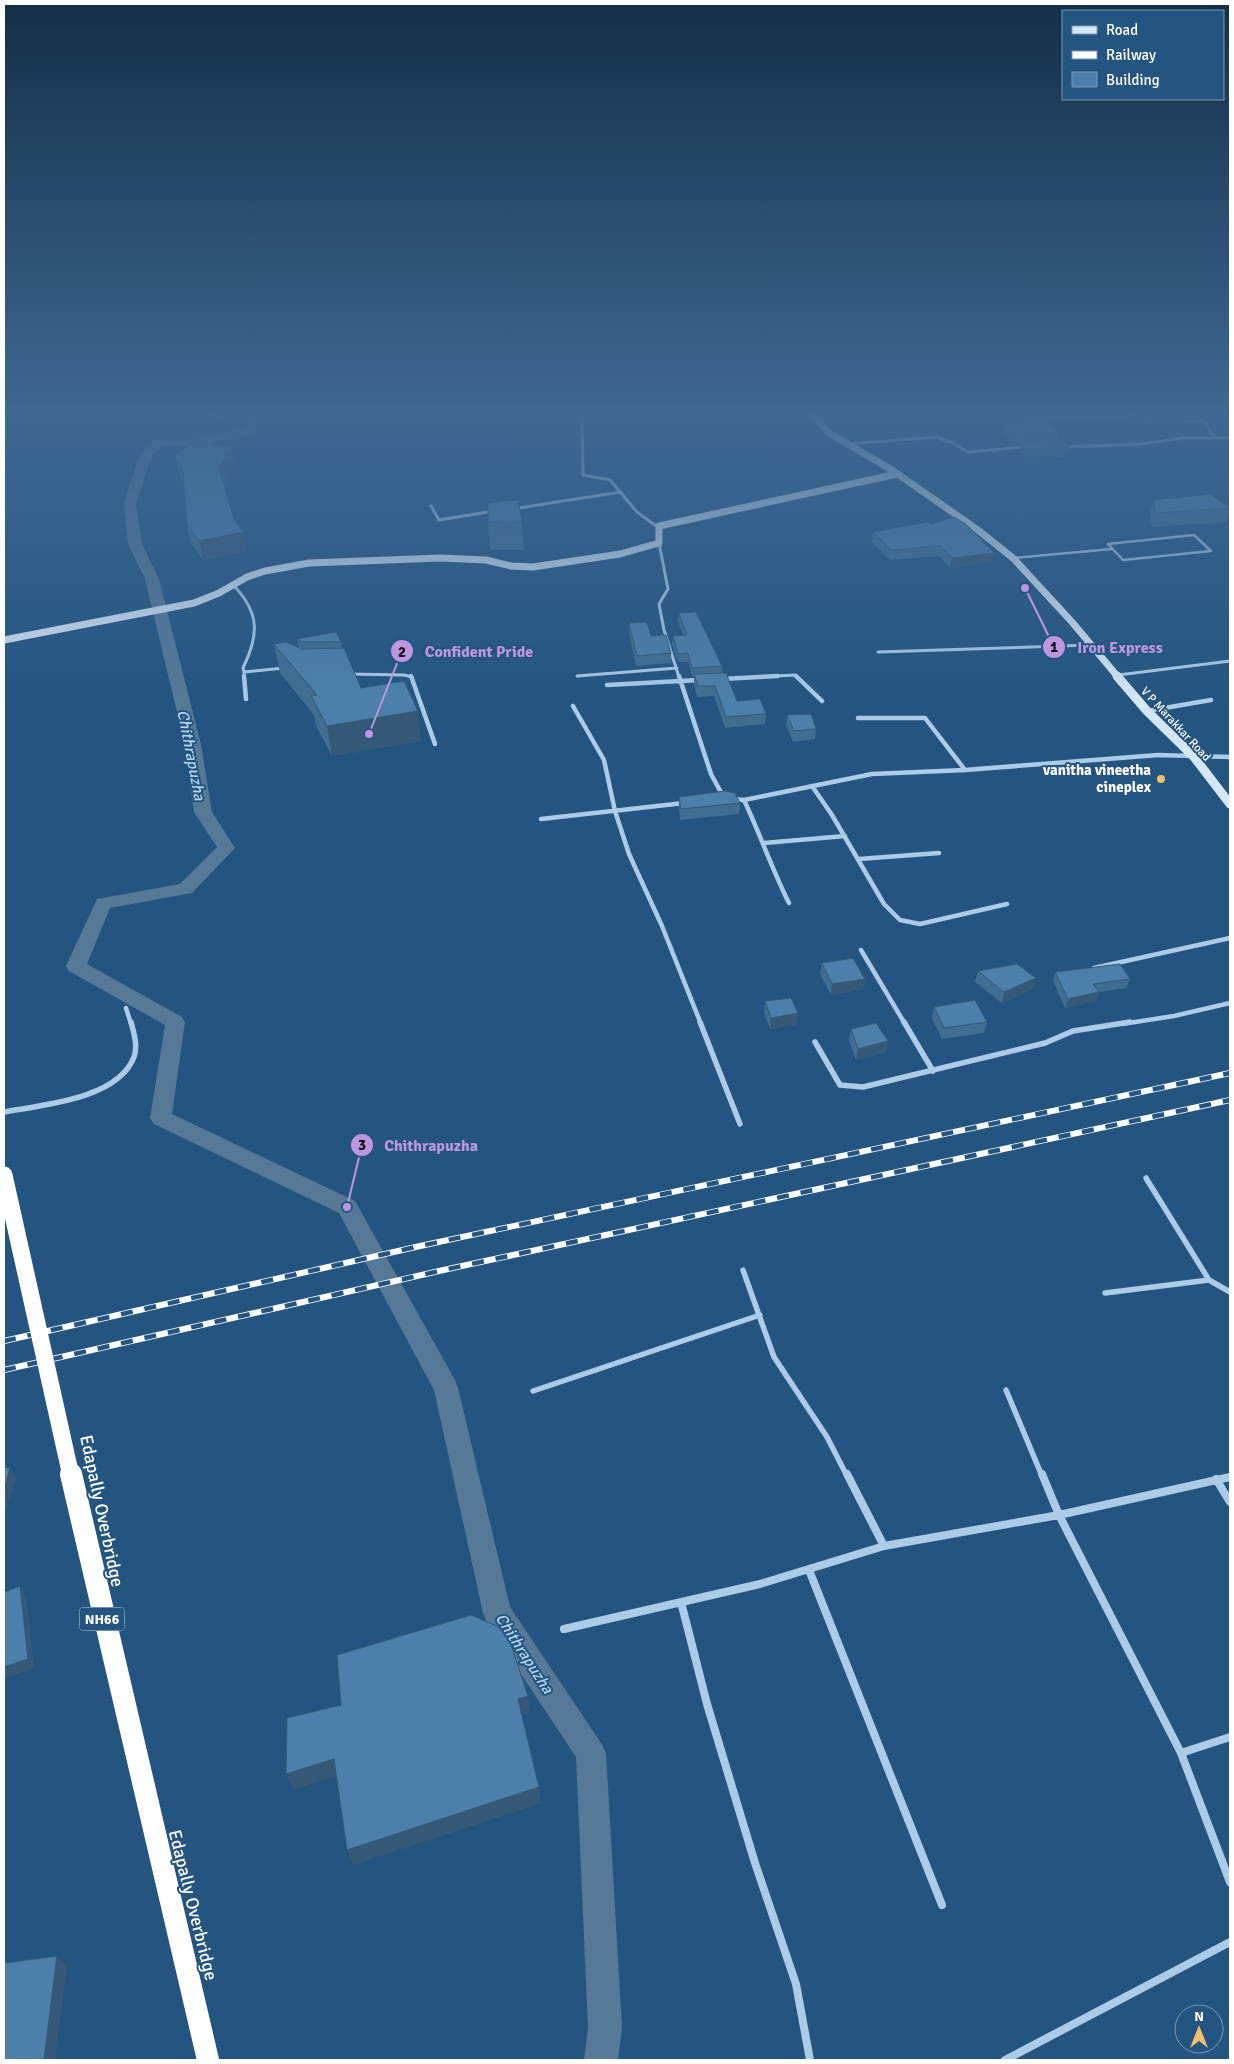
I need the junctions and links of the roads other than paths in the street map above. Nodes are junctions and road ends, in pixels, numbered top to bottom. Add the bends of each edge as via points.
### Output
1 (431, 507) edge
2 (518, 507) edge
3 (633, 507) edge
4 (742, 507) edge
5 (945, 507) edge
6 (507, 509) edge
7 (497, 511) edge
8 (659, 528) junction
9 (659, 543) junction
10 (1112, 549) junction
11 (1013, 558) junction
12 (234, 586) junction
13 (4, 640) edge
14 (1091, 645) junction
15 (878, 652) dead end
16 (1230, 661) edge
17 (292, 668) edge
18 (677, 668) junction
19 (244, 672) junction
20 (346, 674) edge
21 (1118, 675) junction
22 (577, 676) dead end
23 (719, 679) edge
24 (700, 680) edge
25 (682, 681) junction
26 (607, 685) dead end
27 (246, 699) dead end
28 (1211, 700) dead end
29 (822, 701) dead end
30 (572, 706) dead end
31 (1147, 712) junction
32 (858, 718) dead end
33 (434, 744) dead end
34 (1194, 757) junction
35 (1230, 757) edge
36 (965, 770) junction
37 (812, 786) junction
38 (724, 798) junction
39 (714, 800) edge
40 (744, 800) junction
41 (694, 802) edge
42 (1230, 804) edge
43 (615, 811) junction
44 (541, 819) dead end
45 (845, 836) junction
46 (764, 843) junction
47 (939, 853) dead end
48 (859, 859) junction
49 (789, 903) dead end
50 (1007, 904) dead end
51 (1230, 938) edge
52 (861, 950) dead end
53 (1086, 969) edge
54 (1230, 1003) edge
55 (126, 1008) dead end
56 (816, 1042) dead end
57 (933, 1071) junction
58 (4, 1112) edge
59 (740, 1124) dead end
60 (4, 1175) edge
61 (1146, 1178) dead end
62 (743, 1270) dead end
63 (1209, 1280) junction
64 (1230, 1292) edge
65 (1105, 1293) dead end
66 (760, 1315) junction
67 (1006, 1390) dead end
68 (533, 1391) dead end
69 (1230, 1477) edge
70 (1216, 1479) junction
71 (1230, 1502) edge
72 (1059, 1515) junction
73 (884, 1546) junction
74 (809, 1570) junction
75 (680, 1602) junction
76 (564, 1628) dead end
77 (1230, 1737) edge
78 (1181, 1753) junction
79 (1230, 1882) edge
80 (942, 1905) dead end
81 (1230, 1942) edge
82 (208, 2060) edge
83 (810, 2060) edge
84 (1004, 2060) edge

1 - 7 street via 439,520
2 - 6 street
3 - 8 street
4 - 8 street
5 - 11 street, V P Marakkar Road
8 - 9 street
9 - 12 street via 620,554 533,567 440,558 309,563 265,571
9 - 18 street via 668,589 659,604
10 - 10 lane via 1123,560 1211,551 1194,535 1108,544
10 - 11 lane
11 - 14 street, V P Marakkar Road
12 - 13 street via 194,602
12 - 19 street via 248,599 256,620
14 - 15 street
14 - 21 street, V P Marakkar Road
16 - 21 street
17 - 19 street
18 - 22 street
18 - 25 street
19 - 27 street
20 - 33 street via 412,676
21 - 31 street, V P Marakkar Road
23 - 29 street via 794,675
24 - 25 street
25 - 26 street
25 - 38 street via 711,774
28 - 31 street
30 - 43 street via 604,760
31 - 34 street, V P Marakkar Road
32 - 36 street via 924,718
34 - 35 street
34 - 36 street via 1158,755
34 - 42 street, V P Marakkar Road
36 - 37 street via 872,774
37 - 40 street
37 - 45 street
38 - 39 street
38 - 40 street
40 - 46 street
41 - 43 street
43 - 44 street
43 - 59 street via 629,854 662,926
45 - 46 street
45 - 48 street
46 - 49 street
47 - 48 street
48 - 50 street via 884,904 900,920 920,924
51 - 53 street
52 - 57 street
54 - 57 street via 1174,1016 1073,1031 1045,1043
55 - 58 street via 134,1032 135,1056 121,1077 93,1094
56 - 57 street via 843,1086 863,1087
60 - 82 highway, Edapally Overbridge / NH66, bridge via 145,1804
61 - 63 street
62 - 66 street
63 - 64 street
63 - 65 street
66 - 68 street
66 - 73 street via 774,1357 827,1437
67 - 72 street
69 - 70 street
70 - 71 street
70 - 72 street
72 - 73 street
72 - 78 street
73 - 74 street
74 - 75 street
74 - 80 street
75 - 76 street
75 - 83 street via 755,1863 796,1984
77 - 78 street
78 - 79 street
81 - 84 street

